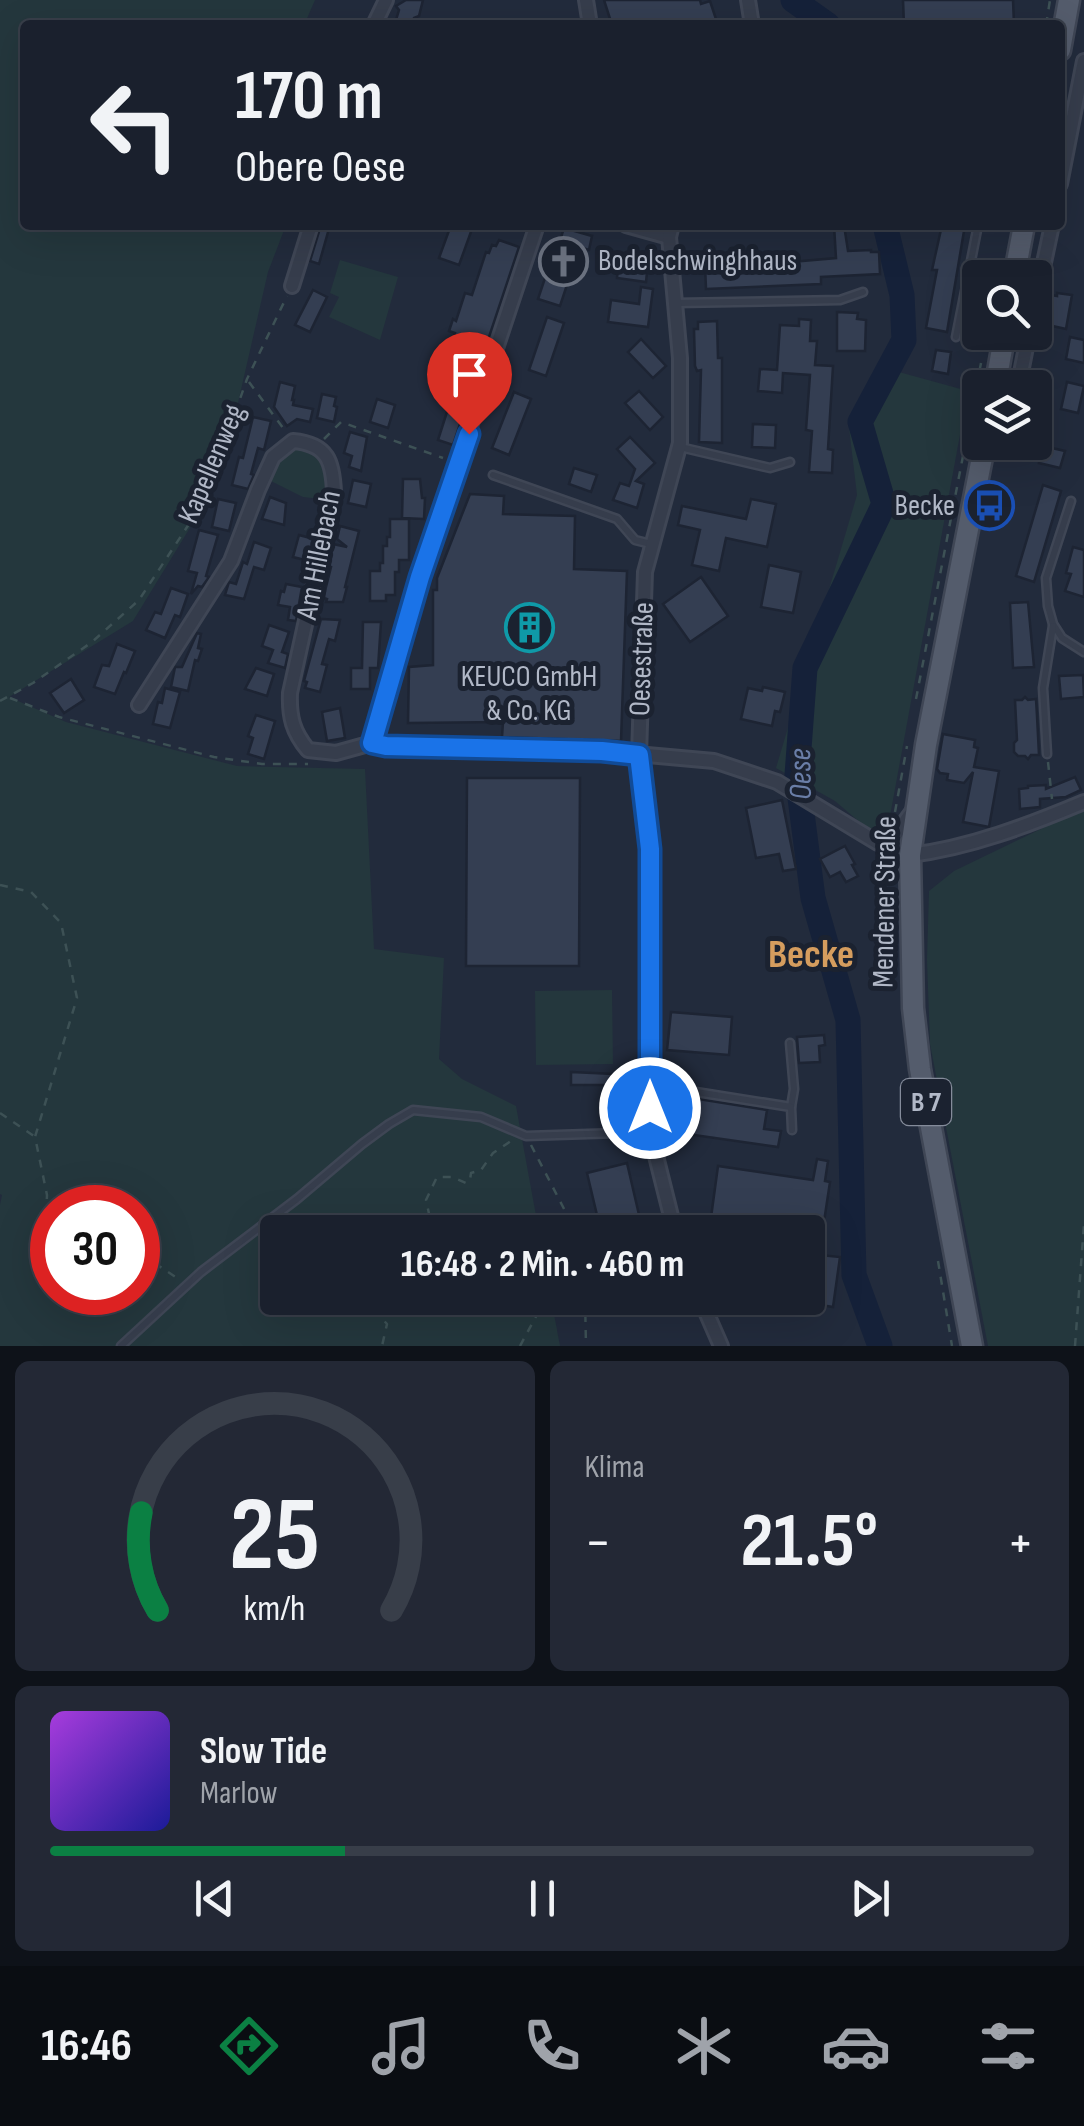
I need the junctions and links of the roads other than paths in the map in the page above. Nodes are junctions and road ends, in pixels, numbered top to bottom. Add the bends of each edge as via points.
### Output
1 (1084, 61) edge
2 (1065, 158) edge
3 (310, 230) edge
4 (535, 230) edge
5 (977, 230) edge
6 (1023, 230) edge
7 (1051, 230) edge
8 (670, 231) edge
9 (1017, 260) edge
10 (1044, 260) edge
11 (292, 286) road end
12 (862, 292) dead end
13 (675, 303) junction
14 (956, 337) dead end
15 (679, 447) junction
16 (984, 460) edge
17 (790, 462) dead end
18 (493, 475) dead end
19 (1070, 500) dead end
20 (652, 544) junction
21 (1053, 624) junction
22 (1084, 652) edge
23 (139, 706) dead end
24 (372, 743) junction
25 (1047, 754) road end
26 (639, 755) junction
27 (1084, 802) edge
28 (916, 806) junction
29 (910, 855) junction
30 (790, 1043) dead end
31 (650, 1084) junction
32 (792, 1107) junction
33 (792, 1130) dead end
34 (650, 1132) junction
35 (671, 1215) edge
36 (707, 1315) edge
37 (120, 1346) edge
38 (721, 1346) edge
39 (972, 1346) edge

1 - 2 street
3 - 11 street
4 - 24 street
5 - 14 lane
6 - 9 main road
7 - 10 street
8 - 13 street, Oesestraße
12 - 13 lane via 840,300
13 - 15 street, Oesestraße
15 - 17 lane via 770,468
15 - 20 street, Oesestraße
16 - 28 main road, Mendener Straße / B 7
18 - 20 lane via 616,519 635,540
19 - 21 lane via 1046,578
20 - 26 street, Oesestraße via 645,572
21 - 22 lane
21 - 25 lane via 1043,688
23 - 24 street, Am Hillebach via 231,562 273,457 293,441 307,442 334,468 334,494 289,713 308,750 336,752
24 - 26 street
26 - 28 street via 714,761 777,782 878,843 889,844
26 - 31 street, Oesestraße via 650,849
27 - 29 street via 940,852
28 - 29 main road, Mendener Straße / B 7
29 - 39 main road, Mendener Straße / B 7 via 920,1070
30 - 32 lane
31 - 32 lane
31 - 34 street, Oesestraße
32 - 33 lane
34 - 35 street, Oesestraße
34 - 37 lane via 527,1137 481,1117 413,1110 200,1272
36 - 38 street

